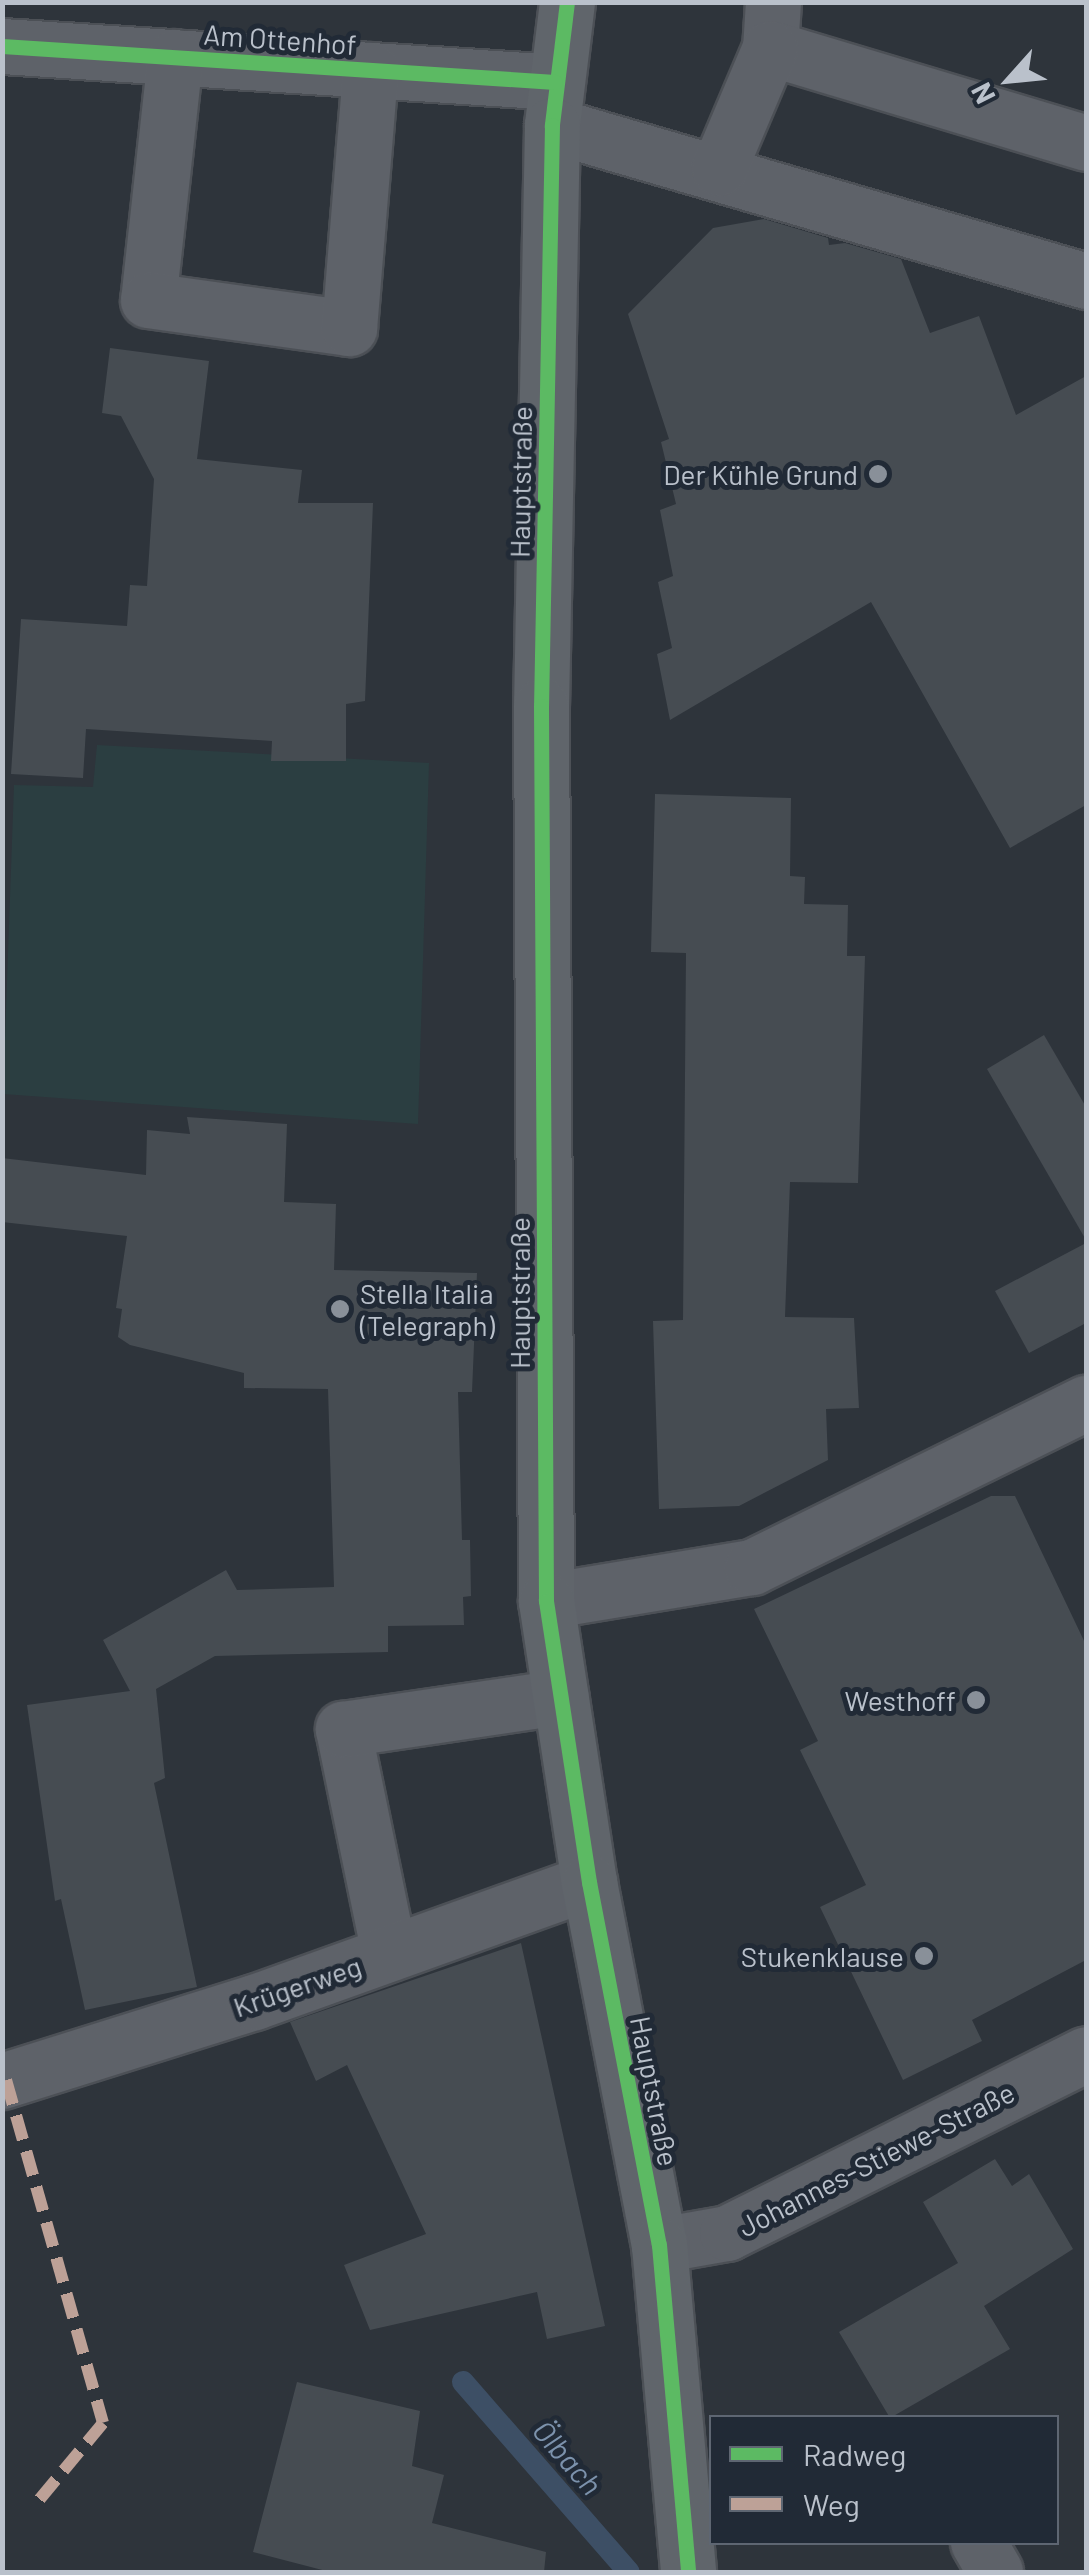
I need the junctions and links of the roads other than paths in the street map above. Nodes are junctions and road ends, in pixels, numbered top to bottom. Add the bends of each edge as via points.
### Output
1 (567, 2) edge
2 (771, 26) edge
3 (2, 46) edge
4 (174, 57) junction
5 (370, 70) junction
6 (553, 103) junction
7 (1086, 143) edge
8 (719, 168) junction
9 (1086, 280) edge
10 (1086, 1403) edge
11 (546, 1601) junction
12 (561, 1697) junction
13 (589, 1882) junction
14 (390, 1953) junction
15 (1086, 2054) edge
16 (2, 2081) edge
17 (659, 2244) junction
18 (695, 2465) edge
19 (980, 2545) edge
20 (688, 2572) edge
21 (995, 2572) edge

1 - 6 main road, Hauptstraße
2 - 7 street
2 - 8 street
3 - 4 street, Am Ottenhof
4 - 5 street, Am Ottenhof
4 - 5 street via 148,300 348,328
5 - 6 street, Am Ottenhof
6 - 8 street, Am Ottenhof
6 - 11 main road, Hauptstraße via 541,706
8 - 9 street, Am Ottenhof
10 - 11 street via 752,1567
11 - 12 main road, Hauptstraße
12 - 13 main road, Hauptstraße
12 - 14 street via 342,1728
13 - 14 street, Krügerweg
13 - 17 main road, Hauptstraße
14 - 16 street, Krügerweg
15 - 17 street, Johannes-Stiewe-Straße via 727,2233
17 - 18 main road, Hauptstraße
18 - 20 main road, Hauptstraße
19 - 21 street

